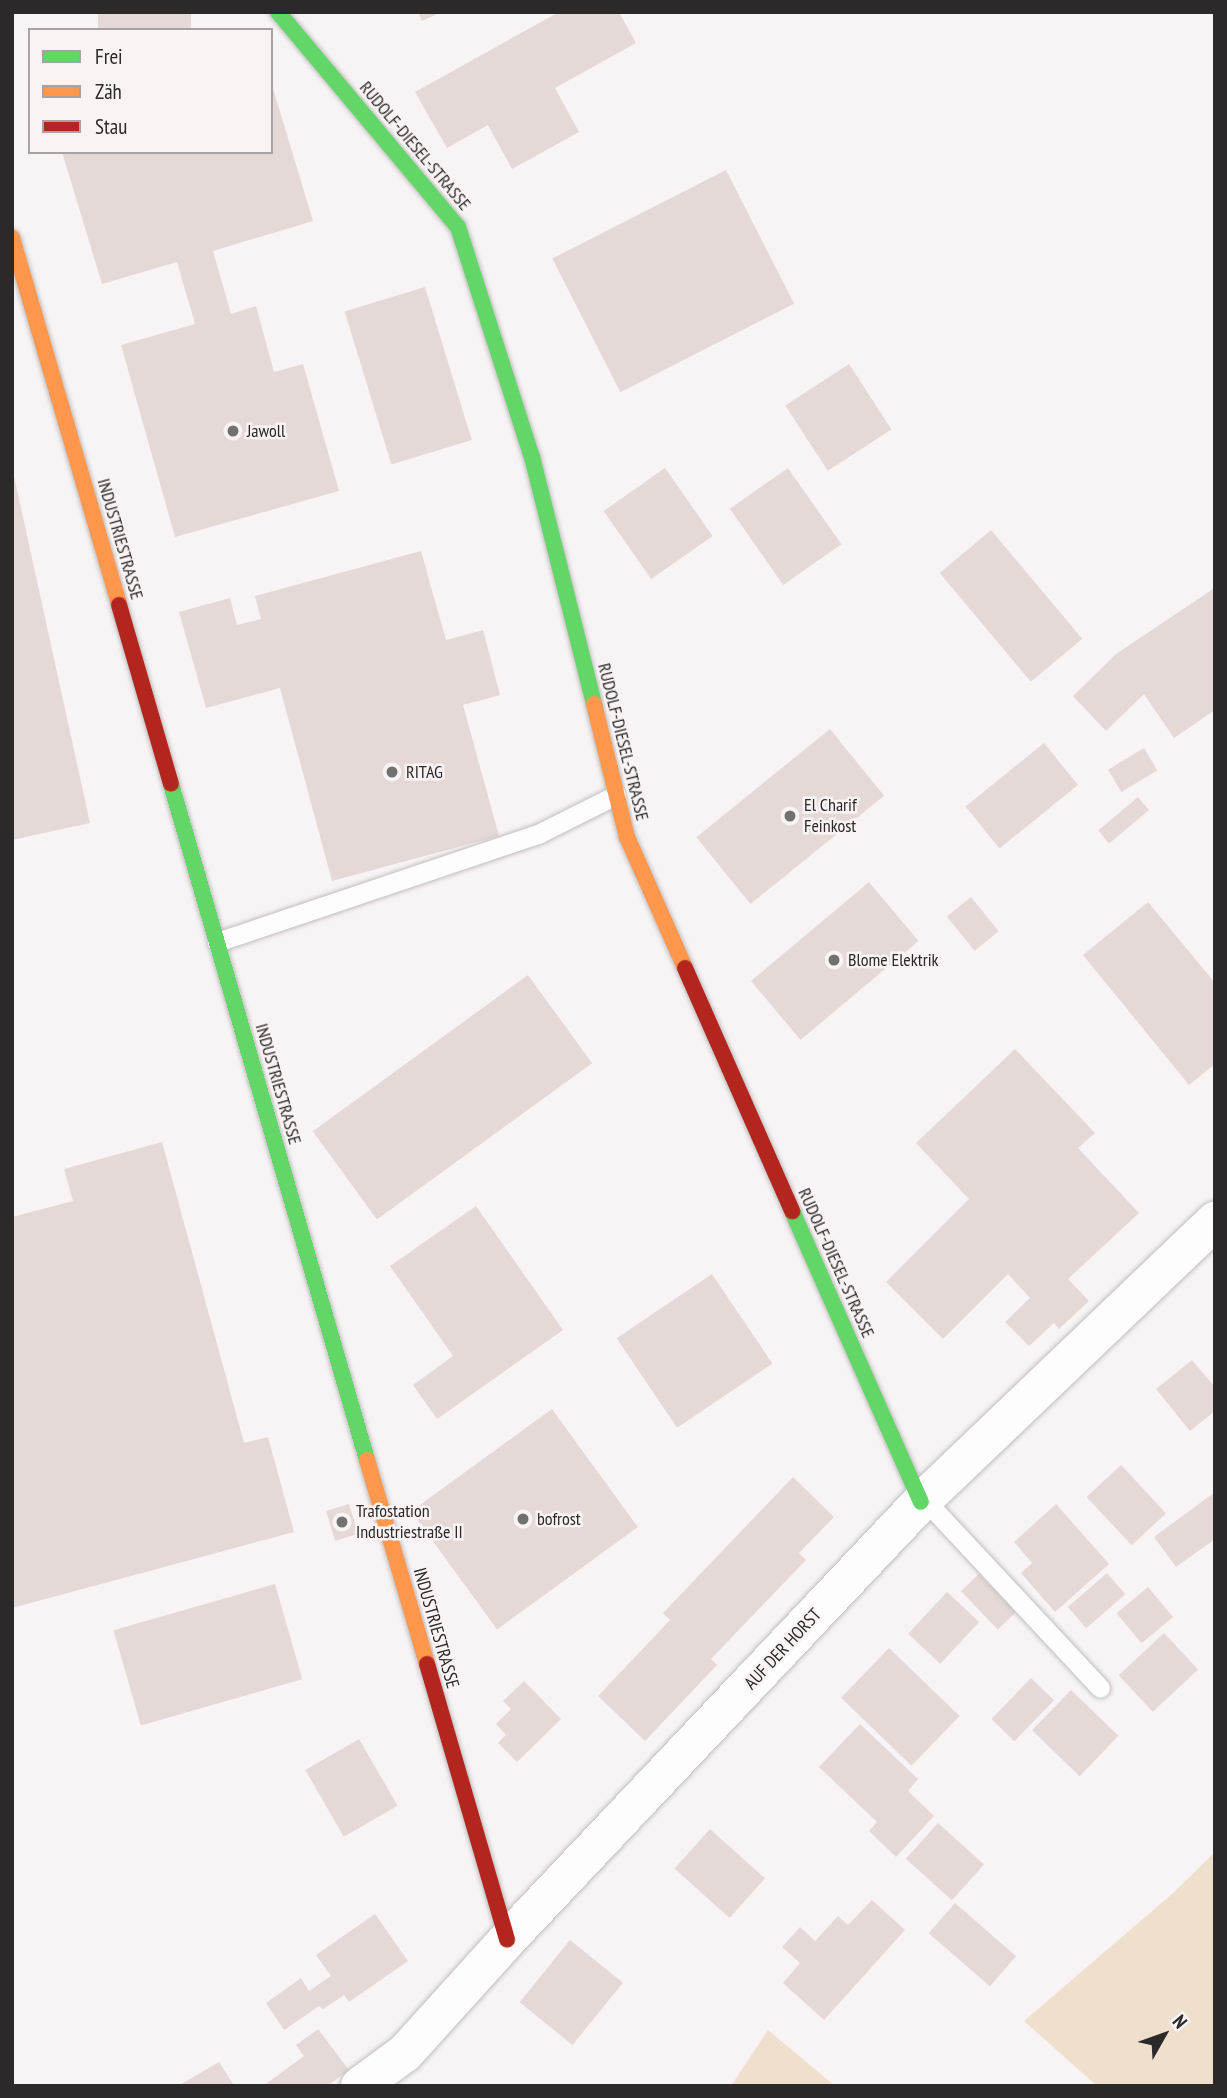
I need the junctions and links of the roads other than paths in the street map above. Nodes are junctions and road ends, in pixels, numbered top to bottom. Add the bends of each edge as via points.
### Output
1 (278, 12) edge
2 (12, 239) edge
3 (617, 795) junction
4 (217, 943) junction
5 (1215, 1221) edge
6 (923, 1501) junction
7 (1100, 1688) dead end
8 (507, 1940) junction
9 (360, 2086) edge

1 - 3 street, RUDOLF-DIESEL-STRASSE via 458,227 532,457
2 - 4 street, INDUSTRIESTRASSE
3 - 4 lane via 538,834
3 - 6 street, RUDOLF-DIESEL-STRASSE via 627,837
4 - 8 street, INDUSTRIESTRASSE
5 - 6 street, AUF DER HORST
6 - 7 lane
6 - 8 street, AUF DER HORST
8 - 9 street, AUF DER HORST via 405,2053

